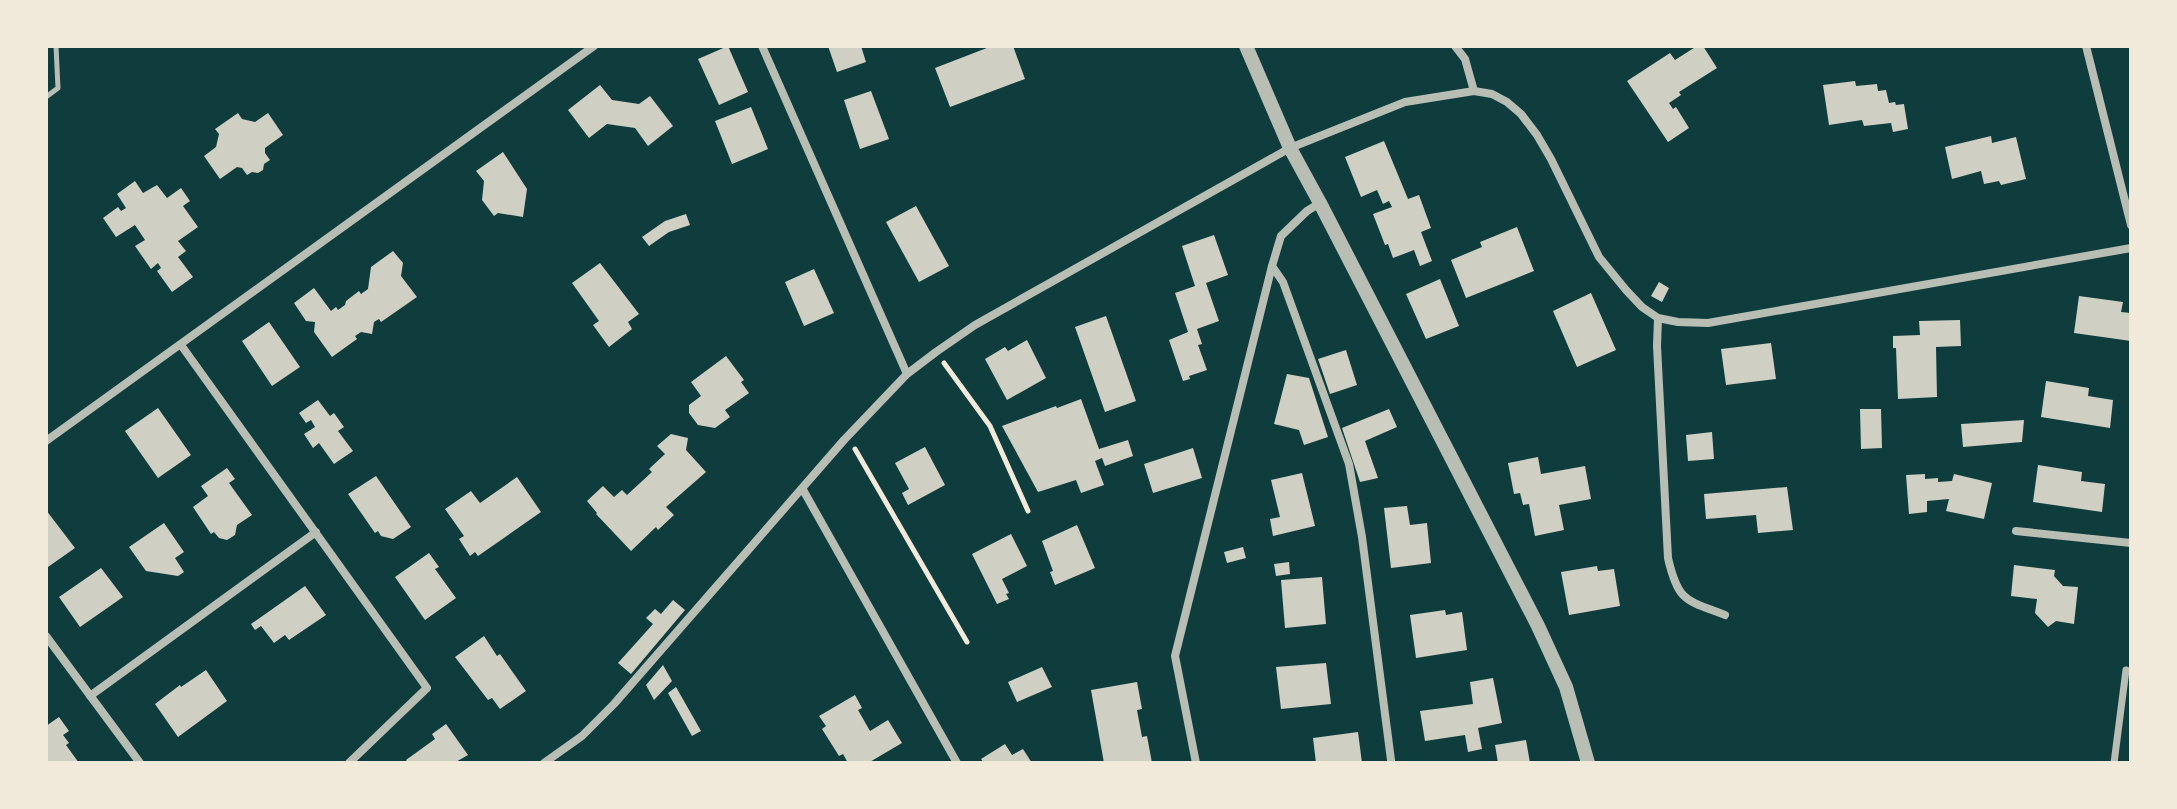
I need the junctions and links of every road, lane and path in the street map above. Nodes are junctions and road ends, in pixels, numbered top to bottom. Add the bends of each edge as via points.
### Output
1 (56, 46) edge
2 (594, 46) edge
3 (762, 46) edge
4 (1246, 46) edge
5 (1455, 46) edge
6 (2086, 46) edge
7 (1474, 91) junction
8 (46, 97) edge
9 (1290, 148) junction
10 (1320, 203) junction
11 (2131, 225) edge
12 (2131, 248) edge
13 (1272, 266) junction
14 (1658, 318) junction
15 (181, 345) junction
16 (936, 352) junction
17 (907, 374) junction
18 (844, 440) junction
19 (46, 441) edge
20 (802, 488) junction
21 (1028, 511) dead end
22 (2016, 531) dead end
23 (316, 532) junction
24 (2131, 543) edge
25 (1725, 615) dead end
26 (46, 636) edge
27 (967, 642) dead end
28 (2126, 670) dead end
29 (90, 696) junction
30 (1391, 760) dead end
31 (140, 763) edge
32 (349, 763) edge
33 (544, 763) edge
34 (957, 763) edge
35 (1196, 763) edge
36 (1588, 763) edge
37 (2114, 763) edge

1 - 8 lane via 58,88
2 - 15 street
3 - 17 street
4 - 9 street
5 - 7 street via 1465,59
6 - 11 street
7 - 9 street via 1405,102
7 - 14 street via 1492,94 1521,114 1551,159 1599,257
9 - 10 street
9 - 16 street
10 - 13 street via 1281,236
10 - 36 street via 1538,626 1566,687
12 - 14 street via 1708,323
13 - 30 street via 1283,282 1349,464
13 - 35 street via 1175,656
14 - 25 street via 1670,570 1687,600
15 - 19 street
15 - 23 street
16 - 17 street
16 - 21 path via 990,426
17 - 18 street
18 - 20 street
18 - 27 path via 855,448
20 - 33 street via 614,704
20 - 34 street
22 - 24 street
23 - 29 street
23 - 32 street via 427,688
26 - 29 street
28 - 37 street
29 - 31 street

